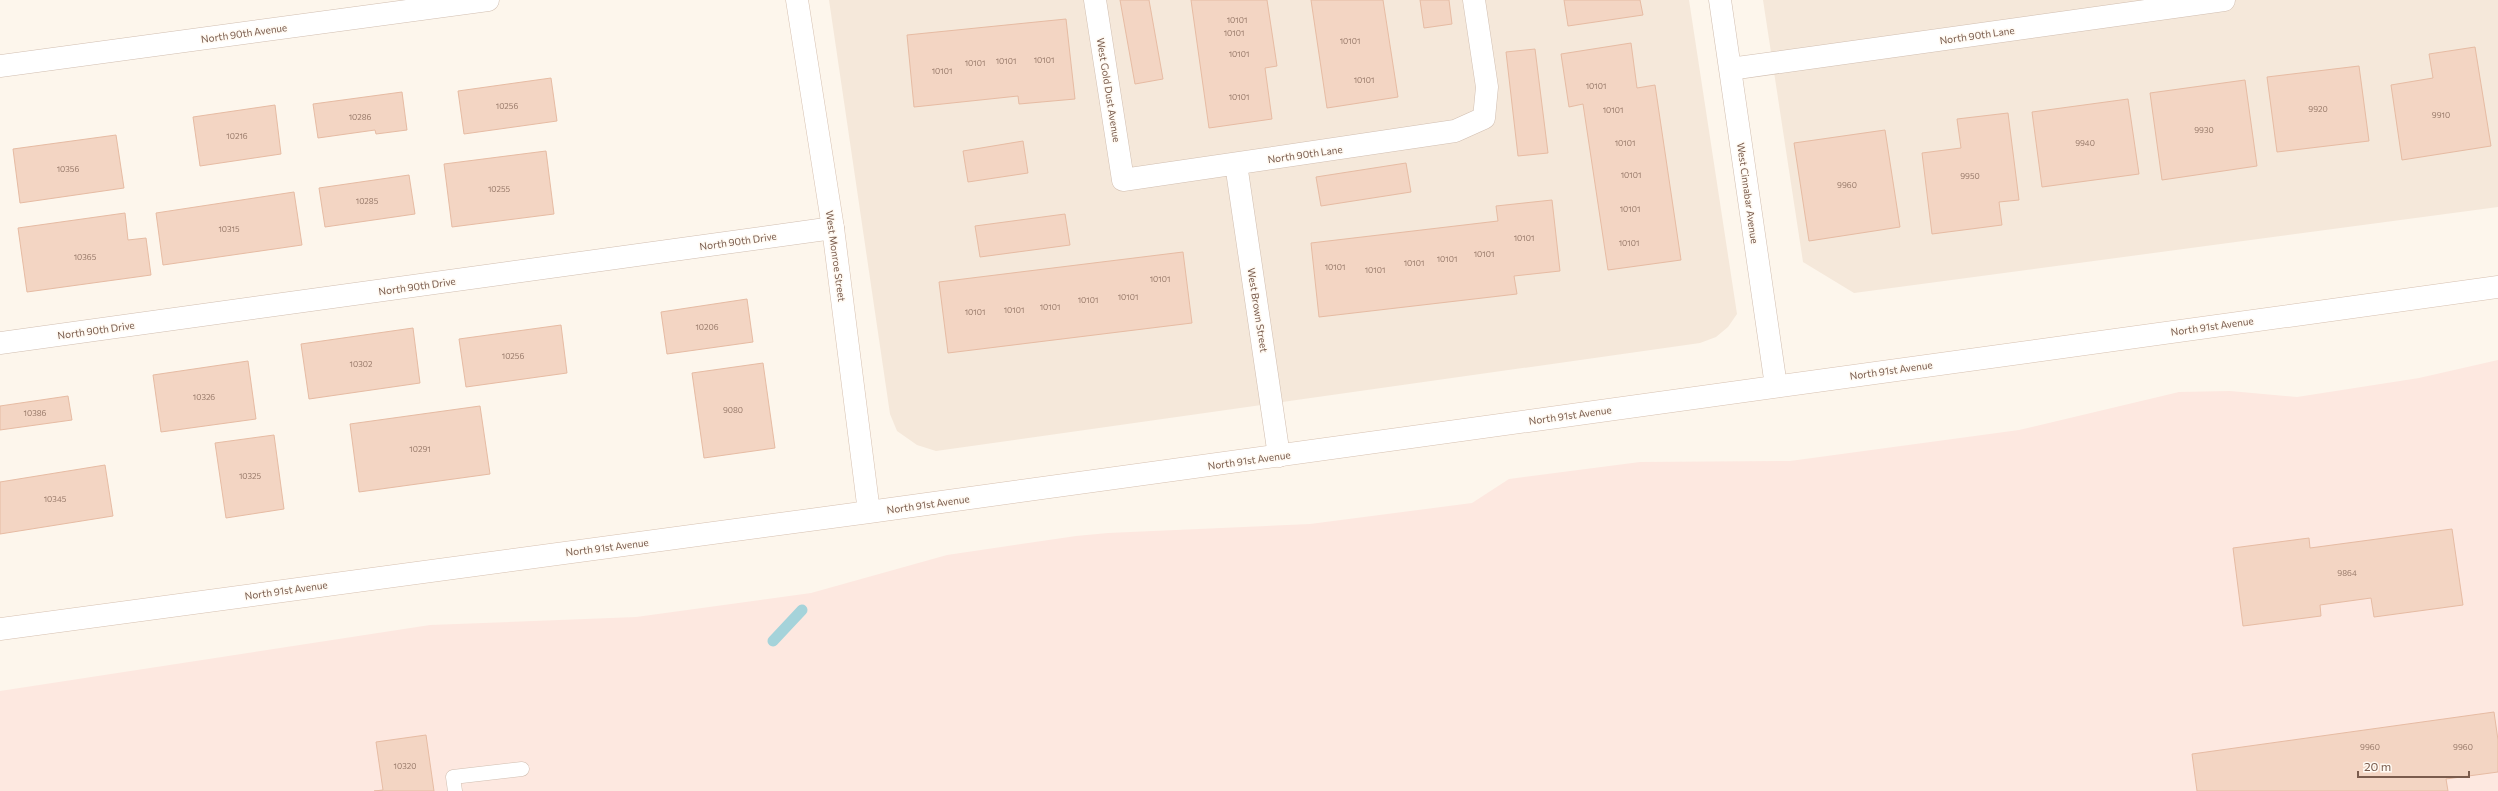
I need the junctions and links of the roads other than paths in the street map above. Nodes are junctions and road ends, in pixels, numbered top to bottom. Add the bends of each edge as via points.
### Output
1 (488, 0) edge
2 (798, 0) edge
3 (1094, 0) edge
4 (1474, 0) edge
5 (1720, 0) edge
6 (2224, 0) edge
7 (2148, 5) edge
8 (0, 66) edge
9 (1730, 69) junction
10 (1236, 164) junction
11 (1123, 180) joint
12 (833, 228) junction
13 (2498, 287) edge
14 (0, 343) edge
15 (1776, 386) junction
16 (1279, 456) junction
17 (869, 512) junction
18 (0, 630) edge
19 (522, 769) dead end
20 (455, 791) edge

1 - 8 street, North 90th Avenue
2 - 12 street, West Monroe Street
3 - 11 street, West Gold Dust Avenue
4 - 10 street, North 90th Lane via 1487,87 1484,118 1455,131
5 - 9 street, West Cinnabar Avenue
6 - 7 street, North 90th Lane
7 - 9 street, North 90th Lane
9 - 15 street, West Cinnabar Avenue
10 - 11 street, North 90th Lane
10 - 16 street, West Brown Street
12 - 14 street, North 90th Drive
12 - 17 street, West Monroe Street
13 - 15 street, North 91st Avenue
15 - 16 street, North 91st Avenue
16 - 17 street, North 91st Avenue
17 - 18 street, North 91st Avenue
19 - 20 lane via 453,777

